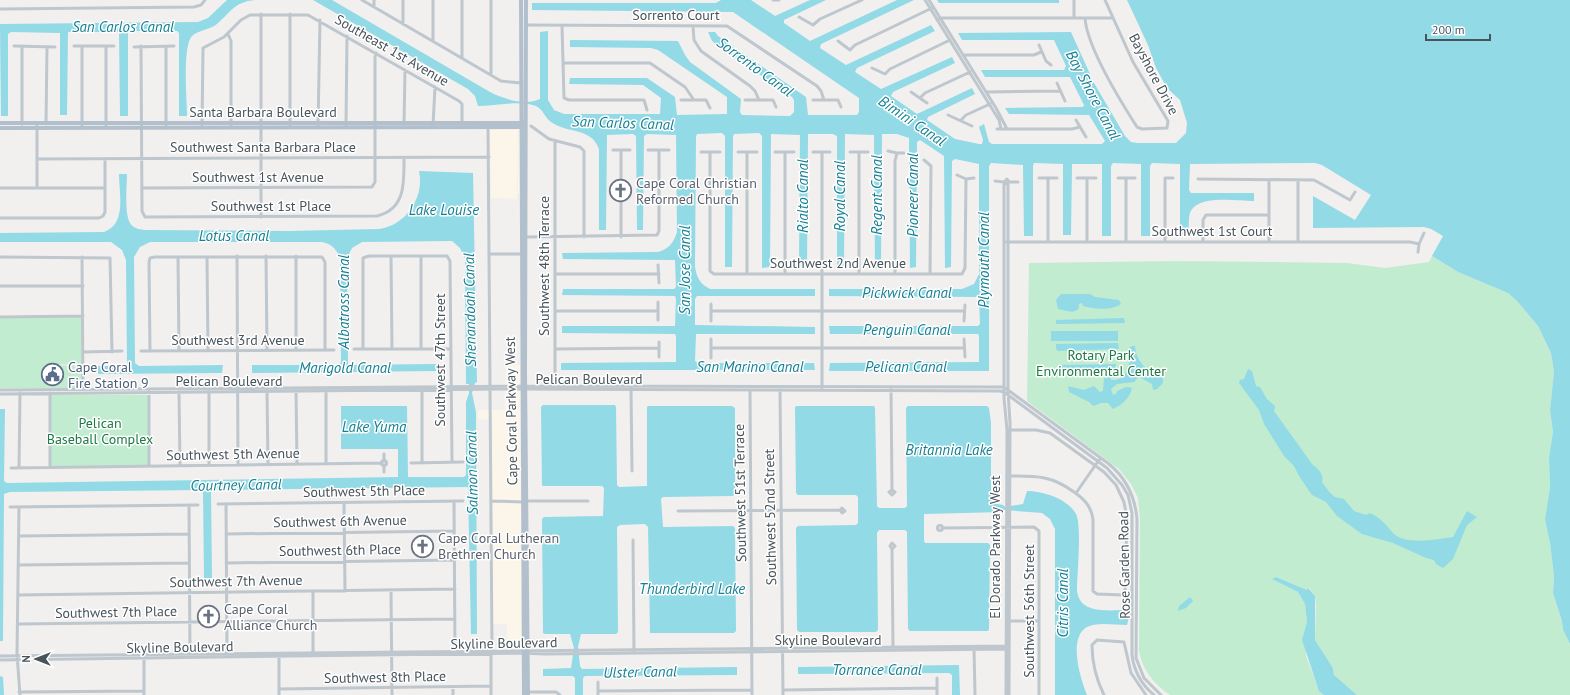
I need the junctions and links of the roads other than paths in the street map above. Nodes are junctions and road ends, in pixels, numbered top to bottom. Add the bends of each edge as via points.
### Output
1 (205, 0) edge
2 (362, 0) edge
3 (374, 0) edge
4 (403, 0) edge
5 (433, 0) edge
6 (462, 0) edge
7 (491, 0) edge
8 (526, 0) edge
9 (773, 0) edge
10 (779, 0) edge
11 (862, 0) edge
12 (925, 0) edge
13 (929, 0) edge
14 (1074, 0) edge
15 (1105, 0) edge
16 (521, 1) edge
17 (374, 7) junction
18 (932, 8) junction
19 (0, 9) edge
20 (261, 14) junction
21 (290, 14) junction
22 (799, 17) dead end
23 (1074, 18) junction
24 (1085, 18) junction
25 (1113, 18) junction
26 (939, 19) junction
27 (320, 20) junction
28 (403, 24) junction
29 (523, 26) junction
30 (562, 26) junction
31 (692, 26) junction
32 (228, 34) junction
33 (347, 36) junction
34 (952, 40) junction
35 (433, 41) junction
36 (838, 41) dead end
37 (1038, 45) dead end
38 (14, 46) dead end
39 (22, 46) junction
40 (47, 46) junction
41 (74, 46) dead end
42 (82, 46) junction
43 (106, 46) junction
44 (114, 46) dead end
45 (134, 46) dead end
46 (141, 46) junction
47 (174, 46) dead end
48 (55, 47) dead end
49 (166, 47) junction
50 (1041, 52) junction
51 (376, 53) junction
52 (962, 56) junction
53 (462, 58) junction
54 (563, 62) junction
55 (1051, 65) dead end
56 (872, 68) dead end
57 (405, 70) junction
58 (971, 71) junction
59 (491, 75) junction
60 (1057, 83) dead end
61 (521, 85) junction
62 (435, 87) junction
63 (911, 92) dead end
64 (1060, 92) junction
65 (985, 93) junction
66 (920, 98) junction
67 (522, 99) junction
68 (681, 100) dead end
69 (694, 100) junction
70 (745, 100) dead end
71 (759, 100) junction
72 (813, 100) dead end
73 (824, 100) junction
74 (1065, 101) dead end
75 (927, 103) dead end
76 (991, 103) junction
77 (522, 106) junction
78 (776, 107) dead end
79 (841, 107) dead end
80 (710, 108) dead end
81 (647, 110) dead end
82 (948, 115) dead end
83 (961, 120) junction
84 (1076, 120) dead end
85 (0, 123) edge
86 (516, 123) junction
87 (433, 124) junction
88 (462, 124) junction
89 (488, 124) junction
90 (202, 125) junction
91 (231, 125) junction
92 (261, 125) junction
93 (290, 125) junction
94 (318, 125) junction
95 (346, 125) junction
96 (375, 125) junction
97 (404, 125) junction
98 (523, 125) junction
99 (22, 126) junction
100 (37, 126) junction
101 (46, 126) junction
102 (82, 126) junction
103 (106, 126) junction
104 (141, 126) junction
105 (166, 126) junction
106 (531, 126) dead end
107 (972, 126) dead end
108 (1080, 127) junction
109 (0, 128) edge
110 (1007, 129) junction
111 (1086, 137) dead end
112 (555, 141) junction
113 (613, 150) dead end
114 (621, 150) junction
115 (630, 150) dead end
116 (648, 150) dead end
117 (659, 150) junction
118 (668, 150) dead end
119 (888, 151) dead end
120 (701, 152) dead end
121 (710, 152) junction
122 (720, 152) dead end
123 (738, 152) dead end
124 (747, 152) junction
125 (757, 152) dead end
126 (775, 152) dead end
127 (785, 152) junction
128 (794, 152) dead end
129 (814, 152) dead end
130 (822, 152) junction
131 (830, 152) dead end
132 (850, 152) dead end
133 (859, 152) junction
134 (868, 152) dead end
135 (897, 153) junction
136 (904, 153) dead end
137 (488, 157) junction
138 (261, 158) junction
139 (375, 158) junction
140 (404, 158) junction
141 (37, 159) junction
142 (105, 159) junction
143 (142, 159) junction
144 (924, 160) dead end
145 (521, 172) junction
146 (956, 175) dead end
147 (974, 178) dead end
148 (1039, 178) dead end
149 (1048, 178) junction
150 (1057, 178) dead end
151 (1077, 178) dead end
152 (1087, 178) junction
153 (1096, 178) dead end
154 (1118, 178) dead end
155 (1126, 178) junction
156 (1135, 178) dead end
157 (1173, 178) dead end
158 (966, 179) junction
159 (1198, 179) dead end
160 (1269, 180) junction
161 (1298, 180) junction
162 (995, 181) dead end
163 (1018, 182) dead end
164 (1006, 183) junction
165 (0, 188) edge
166 (37, 188) junction
167 (105, 188) junction
168 (142, 188) junction
169 (261, 188) junction
170 (1355, 192) dead end
171 (525, 198) junction
172 (521, 211) junction
173 (1269, 215) junction
174 (261, 217) junction
175 (0, 218) edge
176 (1424, 233) dead end
177 (525, 237) junction
178 (555, 237) junction
179 (584, 237) junction
180 (621, 237) junction
181 (1006, 242) junction
182 (1048, 242) junction
183 (1087, 242) junction
184 (1126, 242) junction
185 (1165, 242) junction
186 (1203, 242) junction
187 (1269, 242) junction
188 (1298, 242) junction
189 (1419, 244) junction
190 (1418, 252) dead end
191 (489, 254) junction
192 (521, 254) junction
193 (237, 256) junction
194 (266, 256) junction
195 (296, 256) junction
196 (391, 256) junction
197 (421, 256) junction
198 (0, 257) edge
199 (82, 257) junction
200 (178, 257) junction
201 (207, 257) junction
202 (658, 265) dead end
203 (555, 274) junction
204 (659, 274) junction
205 (747, 274) junction
206 (785, 274) junction
207 (822, 274) junction
208 (859, 274) junction
209 (895, 274) junction
210 (930, 274) junction
211 (525, 280) junction
212 (659, 283) dead end
213 (0, 286) edge
214 (83, 286) junction
215 (658, 302) dead end
216 (711, 304) dead end
217 (964, 305) dead end
218 (555, 311) junction
219 (658, 311) junction
220 (711, 311) junction
221 (822, 311) junction
222 (964, 311) junction
223 (83, 316) junction
224 (0, 317) edge
225 (658, 320) dead end
226 (711, 321) dead end
227 (964, 321) dead end
228 (711, 339) dead end
229 (964, 339) dead end
230 (1006, 341) junction
231 (659, 342) dead end
232 (659, 348) junction
233 (711, 348) junction
234 (822, 348) junction
235 (964, 348) junction
236 (354, 349) dead end
237 (363, 349) junction
238 (392, 349) junction
239 (421, 349) junction
240 (450, 349) junction
241 (555, 349) junction
242 (238, 350) junction
243 (267, 350) junction
244 (296, 350) junction
245 (325, 350) junction
246 (334, 350) dead end
247 (122, 351) dead end
248 (142, 351) dead end
249 (150, 351) junction
250 (179, 351) junction
251 (208, 351) junction
252 (83, 352) junction
253 (112, 352) junction
254 (658, 357) dead end
255 (965, 357) dead end
256 (711, 358) dead end
257 (750, 386) junction
258 (1004, 387) junction
259 (451, 388) junction
260 (490, 388) junction
261 (523, 388) junction
262 (555, 388) junction
263 (631, 388) junction
264 (688, 388) junction
265 (780, 388) junction
266 (326, 389) junction
267 (422, 389) junction
268 (822, 389) junction
269 (891, 389) junction
270 (0, 390) edge
271 (209, 390) junction
272 (238, 390) junction
273 (267, 390) junction
274 (296, 390) junction
275 (83, 391) junction
276 (149, 391) junction
277 (179, 391) junction
278 (750, 391) junction
279 (1006, 391) junction
280 (20, 392) junction
281 (50, 392) junction
282 (0, 394) edge
283 (1008, 395) junction
284 (1009, 430) junction
285 (384, 454) dead end
286 (1100, 460) junction
287 (452, 462) junction
288 (463, 462) dead end
289 (384, 463) junction
290 (411, 463) dead end
291 (422, 463) junction
292 (297, 464) junction
293 (326, 464) junction
294 (209, 465) junction
295 (238, 465) junction
296 (268, 465) junction
297 (150, 466) junction
298 (180, 466) junction
299 (1095, 466) junction
300 (50, 467) junction
301 (11, 468) dead end
302 (19, 468) junction
303 (632, 471) dead end
304 (384, 472) dead end
305 (1008, 476) junction
306 (892, 490) dead end
307 (1076, 493) junction
308 (454, 501) junction
309 (463, 501) dead end
310 (491, 501) junction
311 (525, 501) junction
312 (588, 501) dead end
313 (344, 503) junction
314 (218, 504) dead end
315 (226, 504) junction
316 (189, 505) junction
317 (198, 505) dead end
318 (10, 507) dead end
319 (19, 507) junction
320 (840, 510) dead end
321 (678, 511) dead end
322 (751, 511) junction
323 (781, 511) junction
324 (1008, 527) junction
325 (942, 528) dead end
326 (454, 531) junction
327 (344, 532) junction
328 (189, 534) junction
329 (226, 534) junction
330 (19, 536) junction
331 (633, 540) dead end
332 (892, 548) dead end
333 (1127, 559) junction
334 (1134, 559) junction
335 (454, 560) junction
336 (344, 561) junction
337 (189, 563) junction
338 (226, 563) junction
339 (18, 565) junction
340 (391, 590) junction
341 (455, 590) junction
342 (313, 591) junction
343 (345, 591) junction
344 (227, 592) junction
345 (190, 593) junction
346 (18, 595) junction
347 (391, 619) junction
348 (455, 619) junction
349 (313, 620) junction
350 (1007, 621) junction
351 (1039, 621) junction
352 (227, 622) junction
353 (190, 623) junction
354 (18, 624) junction
355 (974, 648) junction
356 (1007, 648) junction
357 (893, 649) junction
358 (752, 650) junction
359 (782, 650) junction
360 (526, 651) junction
361 (634, 651) junction
362 (455, 652) junction
363 (492, 652) junction
364 (392, 653) junction
365 (313, 654) junction
366 (227, 655) junction
367 (279, 655) junction
368 (0, 656) edge
369 (144, 656) junction
370 (190, 656) junction
371 (17, 658) junction
372 (0, 660) edge
373 (1139, 672) junction
374 (1132, 675) junction
375 (937, 678) dead end
376 (598, 682) dead end
377 (491, 686) junction
378 (453, 687) junction
379 (392, 688) junction
380 (937, 688) junction
381 (279, 689) junction
382 (752, 690) junction
383 (783, 690) junction
384 (144, 691) junction
385 (598, 693) edge
386 (20, 694) edge
387 (526, 694) edge
388 (144, 695) edge
389 (279, 695) edge
390 (392, 695) edge
391 (453, 695) edge
392 (491, 695) edge
393 (560, 695) edge
394 (752, 695) edge
395 (783, 695) edge
396 (937, 695) edge
397 (975, 695) edge
398 (1006, 695) edge
399 (1009, 695) edge
400 (1039, 695) edge
401 (1104, 695) edge
402 (1146, 695) edge
403 (1154, 695) edge
404 (1161, 695) edge

1 - 19 street via 194,8
2 - 17 street
3 - 17 street
4 - 28 street
5 - 35 street
6 - 53 street
7 - 59 street
8 - 29 main road
9 - 10 street
11 - 22 street via 813,25
12 - 18 street
13 - 18 street
14 - 23 street
15 - 25 street, Bayshore Drive
16 - 29 main road
17 - 28 street
18 - 26 street
18 - 36 street via 855,44 850,50
20 - 21 street, Southeast 1st Avenue
20 - 32 street, Southeast 1st Avenue via 243,18
20 - 92 street
21 - 27 street, Southeast 1st Avenue via 308,15
21 - 93 street
23 - 24 street
23 - 26 street
24 - 25 street
24 - 25 street, Bayshore Drive via 1088,33 1107,76 1137,127 1165,129 1168,121 1137,70
26 - 34 street
27 - 33 street, Southeast 1st Avenue
27 - 94 street
28 - 35 street
29 - 30 street, Sorrento Court
29 - 61 main road
29 - 67 main road via 523,44 526,47
30 - 31 street, Sorrento Court
30 - 54 street
31 - 71 street via 694,40 700,51 752,88
31 - 73 street, Sorrento Court via 730,27 817,86
32 - 90 street, Southeast 1st Avenue via 203,48
32 - 91 street via 231,41
33 - 51 street, Southeast 1st Avenue
33 - 95 street
34 - 52 street
34 - 56 street via 889,69 884,74
35 - 53 street
37 - 50 street
38 - 39 street
39 - 40 street
39 - 99 street
40 - 48 street
40 - 101 street
41 - 42 street
42 - 43 street
42 - 102 street
43 - 44 street
43 - 103 street
45 - 46 street
46 - 49 street
46 - 104 street
47 - 49 street
49 - 105 street
50 - 52 street via 1034,55
50 - 55 street via 1046,62
51 - 57 street, Southeast 1st Avenue
51 - 96 street
52 - 58 street
53 - 59 street
54 - 69 street via 650,63 687,88
54 - 81 street via 563,96 566,100 644,100
57 - 62 street, Southeast 1st Avenue
57 - 97 street
58 - 65 street
58 - 66 street via 925,93
59 - 61 street via 504,82
60 - 64 street
61 - 67 main road
62 - 87 street
62 - 88 street, Southeast 1st Avenue via 462,104
63 - 66 street
64 - 65 street
64 - 74 street
65 - 76 street
66 - 75 street
67 - 77 main road
68 - 69 street
69 - 80 street via 706,100
70 - 71 street
71 - 78 street via 772,100
72 - 73 street
73 - 79 street via 838,100
76 - 83 street
76 - 110 street
76 - 110 street via 999,120 999,129
77 - 86 main road via 520,120
77 - 98 main road
82 - 83 street
83 - 107 street
84 - 108 street
85 - 99 main road, Santa Barbara Boulevard
86 - 89 main road, Santa Barbara Boulevard
86 - 98 main road, Santa Barbara Boulevard
87 - 88 main road, Santa Barbara Boulevard
87 - 97 main road, Santa Barbara Boulevard
88 - 89 main road, Santa Barbara Boulevard
89 - 98 main road, Santa Barbara Boulevard
89 - 137 street
90 - 91 main road, Santa Barbara Boulevard
90 - 105 main road, Santa Barbara Boulevard
91 - 92 main road, Santa Barbara Boulevard
92 - 93 main road, Santa Barbara Boulevard
92 - 138 street
93 - 94 main road, Santa Barbara Boulevard
94 - 95 main road, Santa Barbara Boulevard
95 - 96 main road, Santa Barbara Boulevard
96 - 97 main road, Santa Barbara Boulevard
96 - 139 street
98 - 145 main road, Cape Coral Parkway West
98 - 171 main road, Cape Coral Parkway West
99 - 100 main road, Santa Barbara Boulevard
99 - 109 main road, Santa Barbara Boulevard
100 - 101 main road, Santa Barbara Boulevard
100 - 141 street
101 - 102 main road, Santa Barbara Boulevard
102 - 103 main road, Santa Barbara Boulevard
103 - 104 main road, Santa Barbara Boulevard
104 - 105 main road, Santa Barbara Boulevard
104 - 143 street
106 - 112 street
108 - 110 street
108 - 111 street
112 - 178 street, Southwest 48th Terrace
112 - 179 street via 582,148 584,153
113 - 114 street
114 - 115 street
114 - 180 street
116 - 117 street
117 - 118 street
117 - 180 street via 659,231 657,235
119 - 135 street
120 - 121 street
121 - 122 street
121 - 205 street, Southwest 2nd Avenue via 711,273
123 - 124 street
124 - 125 street
124 - 205 street
126 - 127 street
127 - 128 street
127 - 206 street
129 - 130 street
130 - 131 street
130 - 207 street
132 - 133 street
133 - 134 street
133 - 208 street
135 - 136 street
135 - 209 street
137 - 140 street, Southwest Santa Barbara Place
137 - 191 street
138 - 139 street, Southwest Santa Barbara Place
138 - 143 street, Southwest Santa Barbara Place
138 - 169 street
139 - 140 street, Southwest Santa Barbara Place
139 - 169 street, Southwest 1st Avenue via 374,186
140 - 174 street, Southwest 1st Place via 404,187 401,198 385,214 371,217
141 - 142 street, Southwest Santa Barbara Place
141 - 166 street
142 - 143 street, Southwest Santa Barbara Place
142 - 167 street
143 - 168 street
144 - 210 street via 931,166
145 - 171 main road
145 - 172 main road, Cape Coral Parkway West
146 - 158 street
147 - 158 street
148 - 149 street
149 - 150 street
149 - 182 street
151 - 152 street
152 - 153 street
152 - 183 street
154 - 155 street
155 - 156 street
155 - 184 street
157 - 185 street via 1165,178
158 - 210 street, Southwest 2nd Avenue via 964,273
159 - 160 street
160 - 161 street
160 - 173 street
161 - 170 street via 1317,181 1350,200
161 - 188 street
162 - 164 street
163 - 164 street
164 - 181 street, El Dorado Parkway West
165 - 166 street
166 - 167 street
167 - 175 street via 105,212 99,218
168 - 169 street, Southwest 1st Avenue
168 - 174 street, Southwest 1st Place via 144,215 148,218
169 - 174 street
171 - 177 main road, Cape Coral Parkway West
172 - 177 main road
172 - 192 main road, Cape Coral Parkway West
173 - 186 street via 1209,214 1203,220
173 - 187 street
176 - 189 street
177 - 178 street
177 - 211 main road, Cape Coral Parkway West
178 - 179 street
178 - 203 street, Southwest 48th Terrace
179 - 180 street
181 - 182 street, Southwest 1st Court
181 - 230 street, El Dorado Parkway West
182 - 183 street, Southwest 1st Court
183 - 184 street, Southwest 1st Court
184 - 185 street, Southwest 1st Court
185 - 186 street, Southwest 1st Court
186 - 187 street, Southwest 1st Court
187 - 188 street, Southwest 1st Court
188 - 189 street, Southwest 1st Court
189 - 190 street
191 - 192 street
191 - 260 street
192 - 211 main road
192 - 261 main road, Cape Coral Parkway West
193 - 194 street
193 - 201 street
193 - 242 street
194 - 195 street
194 - 243 street
195 - 244 street
195 - 245 street via 324,258
196 - 197 street
196 - 237 street via 363,258
196 - 238 street
197 - 239 street
197 - 240 street, Southwest 47th Street via 449,258
198 - 199 street
199 - 214 street
199 - 253 street via 110,258
200 - 201 street
200 - 249 street via 150,258
200 - 250 street
201 - 251 street
202 - 204 street
203 - 204 street
203 - 218 street, Southwest 48th Terrace
204 - 212 street
205 - 206 street, Southwest 2nd Avenue
206 - 207 street, Southwest 2nd Avenue
207 - 208 street, Southwest 2nd Avenue
207 - 221 street
208 - 209 street, Southwest 2nd Avenue
209 - 210 street, Southwest 2nd Avenue
211 - 261 main road, Cape Coral Parkway West
213 - 214 street
214 - 223 street
215 - 219 street
216 - 220 street
217 - 222 street
218 - 219 street
218 - 241 street, Southwest 48th Terrace
219 - 225 street
220 - 221 street
220 - 226 street
221 - 222 street
221 - 234 street
222 - 227 street
223 - 224 street
223 - 252 street
228 - 233 street
229 - 235 street
230 - 258 street, El Dorado Parkway West
230 - 279 street, El Dorado Parkway West
231 - 232 street
232 - 241 street
232 - 254 street
233 - 234 street
233 - 256 street
234 - 235 street
234 - 268 street
235 - 255 street
236 - 237 street
237 - 238 street
238 - 239 street
239 - 240 street
240 - 259 street, Southwest 47th Street
241 - 262 street, Southwest 48th Terrace
242 - 243 street, Southwest 3rd Avenue
242 - 251 street, Southwest 3rd Avenue
242 - 272 street
243 - 244 street, Southwest 3rd Avenue
244 - 245 street, Southwest 3rd Avenue
245 - 246 street, Southwest 3rd Avenue
247 - 253 street
248 - 249 street, Southwest 3rd Avenue
249 - 250 street, Southwest 3rd Avenue
250 - 251 street, Southwest 3rd Avenue
252 - 253 street
252 - 275 street
257 - 264 street, Pelican Boulevard
257 - 265 street, Pelican Boulevard
257 - 278 street, Southwest 51st Terrace
258 - 269 street, Pelican Boulevard
258 - 279 street
259 - 260 street, Pelican Boulevard
259 - 267 street, Pelican Boulevard
259 - 287 street, Southwest 47th Street
260 - 261 street, Pelican Boulevard
260 - 310 street
261 - 262 street, Pelican Boulevard
261 - 311 main road, Cape Coral Parkway West
261 - 311 main road, Cape Coral Parkway West via 522,472 525,477
262 - 263 street, Pelican Boulevard
263 - 264 street, Pelican Boulevard
263 - 303 street
264 - 278 street, Pelican Boulevard
265 - 268 street, Pelican Boulevard
265 - 278 street, Pelican Boulevard
265 - 323 street, Southwest 52nd Street
266 - 267 street, Pelican Boulevard
266 - 274 street, Pelican Boulevard
266 - 293 street
267 - 291 street
268 - 269 street, Pelican Boulevard
269 - 279 street, Pelican Boulevard
269 - 306 street
270 - 280 street, Pelican Boulevard
271 - 272 street, Pelican Boulevard
271 - 277 street, Pelican Boulevard
271 - 294 street
272 - 273 street, Pelican Boulevard
272 - 295 street
273 - 274 street, Pelican Boulevard
273 - 296 street
274 - 292 street
275 - 276 street, Pelican Boulevard
275 - 281 street, Pelican Boulevard
276 - 277 street, Pelican Boulevard
276 - 297 street
277 - 298 street
278 - 322 street, Southwest 51st Terrace
279 - 283 street, El Dorado Parkway West
279 - 284 street, El Dorado Parkway West
279 - 286 street, Rose Garden Road
280 - 281 street, Pelican Boulevard
280 - 282 street, Pelican Boulevard
280 - 302 street
281 - 300 street
283 - 284 street, El Dorado Parkway West
283 - 286 street, Rose Garden Road
284 - 299 street, Rose Garden Road via 1038,430 1052,434
284 - 305 street, El Dorado Parkway West
285 - 289 street
286 - 299 street
286 - 334 street, Rose Garden Road via 1118,479 1130,502
287 - 288 street
287 - 291 street
289 - 293 street, Southwest 5th Avenue
289 - 304 street
290 - 291 street
292 - 293 street, Southwest 5th Avenue
292 - 296 street, Southwest 5th Avenue
294 - 295 street, Southwest 5th Avenue
294 - 298 street, Southwest 5th Avenue
295 - 296 street, Southwest 5th Avenue
297 - 298 street, Southwest 5th Avenue
297 - 300 street, Southwest 5th Avenue
299 - 307 street
299 - 333 street, Rose Garden Road via 1114,482 1124,502
300 - 302 street, Southwest 5th Avenue
301 - 302 street, Southwest 5th Avenue
305 - 307 street via 1048,478
305 - 324 street, El Dorado Parkway West
307 - 333 street, Rose Garden Road via 1087,503 1093,516 1094,593 1125,593
308 - 309 street, Southwest 5th Place
308 - 313 street, Southwest 5th Place
308 - 326 street
310 - 311 street
310 - 363 street
311 - 312 street
311 - 360 main road, Cape Coral Parkway West
311 - 360 main road, Cape Coral Parkway West
313 - 315 street, Southwest 5th Place
313 - 327 street
314 - 315 street, Southwest 5th Place
315 - 329 street
316 - 317 street
316 - 319 street
316 - 328 street
318 - 319 street
319 - 330 street
320 - 323 street
321 - 322 street
322 - 323 street
322 - 358 street, Southwest 51st Terrace
323 - 359 street, Southwest 52nd Street
324 - 325 street
324 - 350 street, El Dorado Parkway West
324 - 351 street, Southwest 56th Street via 1038,528 1040,533
326 - 327 street, Southwest 6th Avenue
326 - 335 street
327 - 329 street, Southwest 6th Avenue
327 - 336 street
328 - 330 street
328 - 337 street
329 - 338 street
330 - 339 street
331 - 361 street
332 - 357 street
333 - 334 street
334 - 373 street, Rose Garden Road via 1136,650
335 - 336 street, Southwest 6th Place
335 - 341 street
336 - 338 street, Southwest 6th Place
336 - 343 street
337 - 339 street
337 - 345 street
338 - 344 street
339 - 346 street
340 - 341 street, Southwest 7th Avenue
340 - 343 street, Southwest 7th Avenue
340 - 347 street
341 - 348 street
342 - 343 street, Southwest 7th Avenue
342 - 344 street, Southwest 7th Avenue
342 - 349 street
344 - 345 street, Southwest 7th Avenue
344 - 352 street
345 - 346 street, Southwest 7th Avenue
345 - 353 street
346 - 354 street
347 - 348 street, Southwest 7th Place
347 - 349 street, Southwest 7th Place
347 - 364 street
348 - 362 street
349 - 352 street, Southwest 7th Place
349 - 365 street
350 - 351 street
350 - 356 street, El Dorado Parkway West
351 - 400 street, Southwest 56th Street
352 - 353 street, Southwest 7th Place
352 - 366 street
353 - 354 street, Southwest 7th Place
353 - 370 street
354 - 371 street
355 - 356 street, Skyline Boulevard
355 - 357 street, Skyline Boulevard
355 - 397 street
356 - 398 street, El Dorado Parkway West
356 - 399 street, El Dorado Parkway West
357 - 359 street, Skyline Boulevard
358 - 359 street, Skyline Boulevard
358 - 361 street, Skyline Boulevard
358 - 382 street, Southwest 51st Terrace
359 - 383 street, Southwest 52nd Street
360 - 361 street, Skyline Boulevard
360 - 363 street, Skyline Boulevard
360 - 363 street, Skyline Boulevard
360 - 387 main road, Cape Coral Parkway West
362 - 363 street, Skyline Boulevard
362 - 363 street, Skyline Boulevard
362 - 364 street, Skyline Boulevard
363 - 377 street
364 - 365 street, Skyline Boulevard
364 - 379 street
365 - 367 street, Skyline Boulevard
366 - 367 street, Skyline Boulevard
366 - 370 street, Skyline Boulevard
367 - 381 street
368 - 371 street, Skyline Boulevard
369 - 370 street, Skyline Boulevard
369 - 371 street, Skyline Boulevard
369 - 384 street
371 - 372 street, Skyline Boulevard
371 - 386 street
373 - 374 street
373 - 403 street, Rose Garden Road via 1144,685
373 - 404 street, Rose Garden Road
374 - 401 street via 1124,642 1094,641 1094,666
374 - 402 street
375 - 380 street
376 - 385 street
377 - 378 street, Southwest 8th Place
377 - 392 street
378 - 379 street, Southwest 8th Place
378 - 391 street
379 - 381 street, Southwest 8th Place
379 - 390 street
380 - 383 street
380 - 396 street
381 - 389 street
382 - 385 street
382 - 394 street, Southwest 51st Terrace
383 - 395 street, Southwest 52nd Street
384 - 386 street
384 - 388 street
387 - 393 street via 556,692

